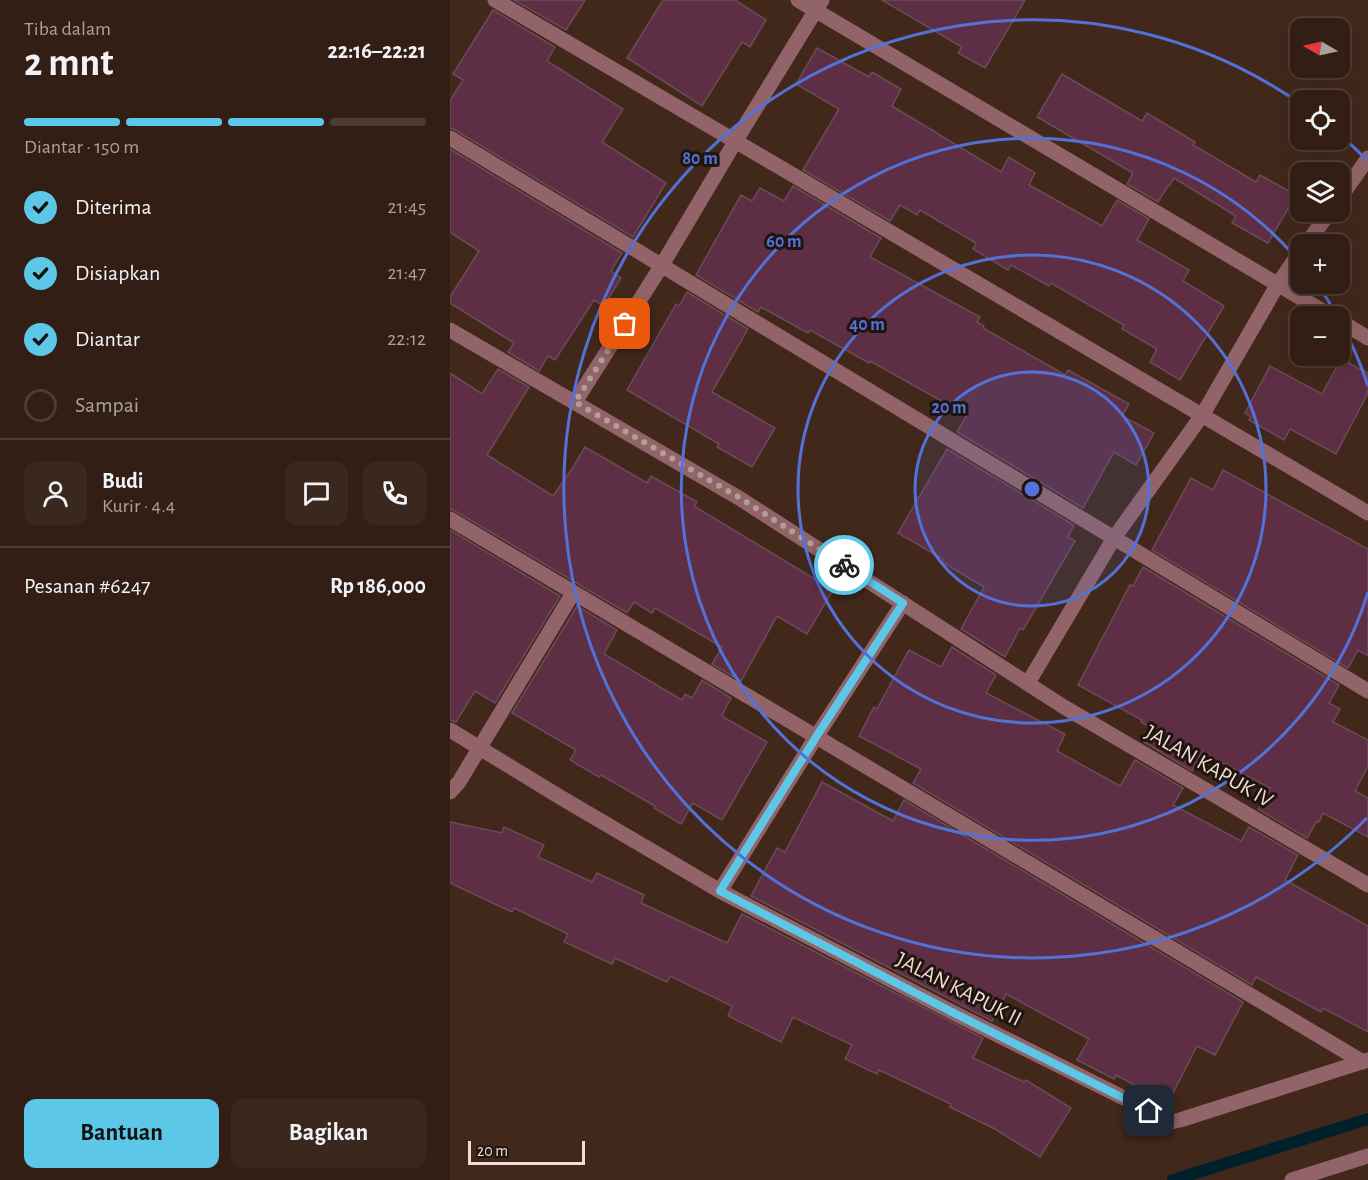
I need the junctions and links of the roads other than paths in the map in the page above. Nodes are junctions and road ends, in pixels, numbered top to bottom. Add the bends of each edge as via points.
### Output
1 (495, 0) edge
2 (798, 0) edge
3 (819, 5) edge
4 (450, 138) edge
5 (735, 142) junction
6 (1366, 164) edge
7 (1350, 185) edge
8 (662, 265) junction
9 (1290, 267) edge
10 (1278, 284) junction
11 (1314, 306) edge
12 (1350, 327) edge
13 (450, 330) edge
14 (1368, 339) edge
15 (575, 402) junction
16 (1203, 414) junction
17 (1368, 513) edge
18 (450, 519) edge
19 (1114, 538) junction
20 (573, 593) junction
21 (903, 603) junction
22 (1028, 683) junction
23 (1368, 691) edge
24 (450, 730) edge
25 (816, 737) junction
26 (479, 748) junction
27 (450, 792) edge
28 (1368, 885) edge
29 (720, 891) junction
30 (1366, 1061) edge
31 (1368, 1156) edge
32 (1292, 1180) edge

1 - 5 street
2 - 3 street
3 - 5 street
3 - 10 street
4 - 8 street
5 - 8 street
5 - 16 street
6 - 7 street
8 - 15 street
8 - 19 street
9 - 10 street
10 - 11 street
10 - 16 street
12 - 14 street
13 - 15 street, JALAN KAPUK IV
15 - 21 street, JALAN KAPUK IV via 740,498
16 - 17 street
16 - 19 street
18 - 20 street
19 - 22 street
19 - 23 street
20 - 25 street
20 - 26 street
21 - 22 street, JALAN KAPUK IV
21 - 25 street
22 - 28 street, JALAN KAPUK IV
24 - 26 street, JALAN KAPUK II
25 - 29 street
25 - 30 street
26 - 27 street
26 - 29 street, JALAN KAPUK II
29 - 30 street, JALAN KAPUK II via 1171,1122
31 - 32 street

